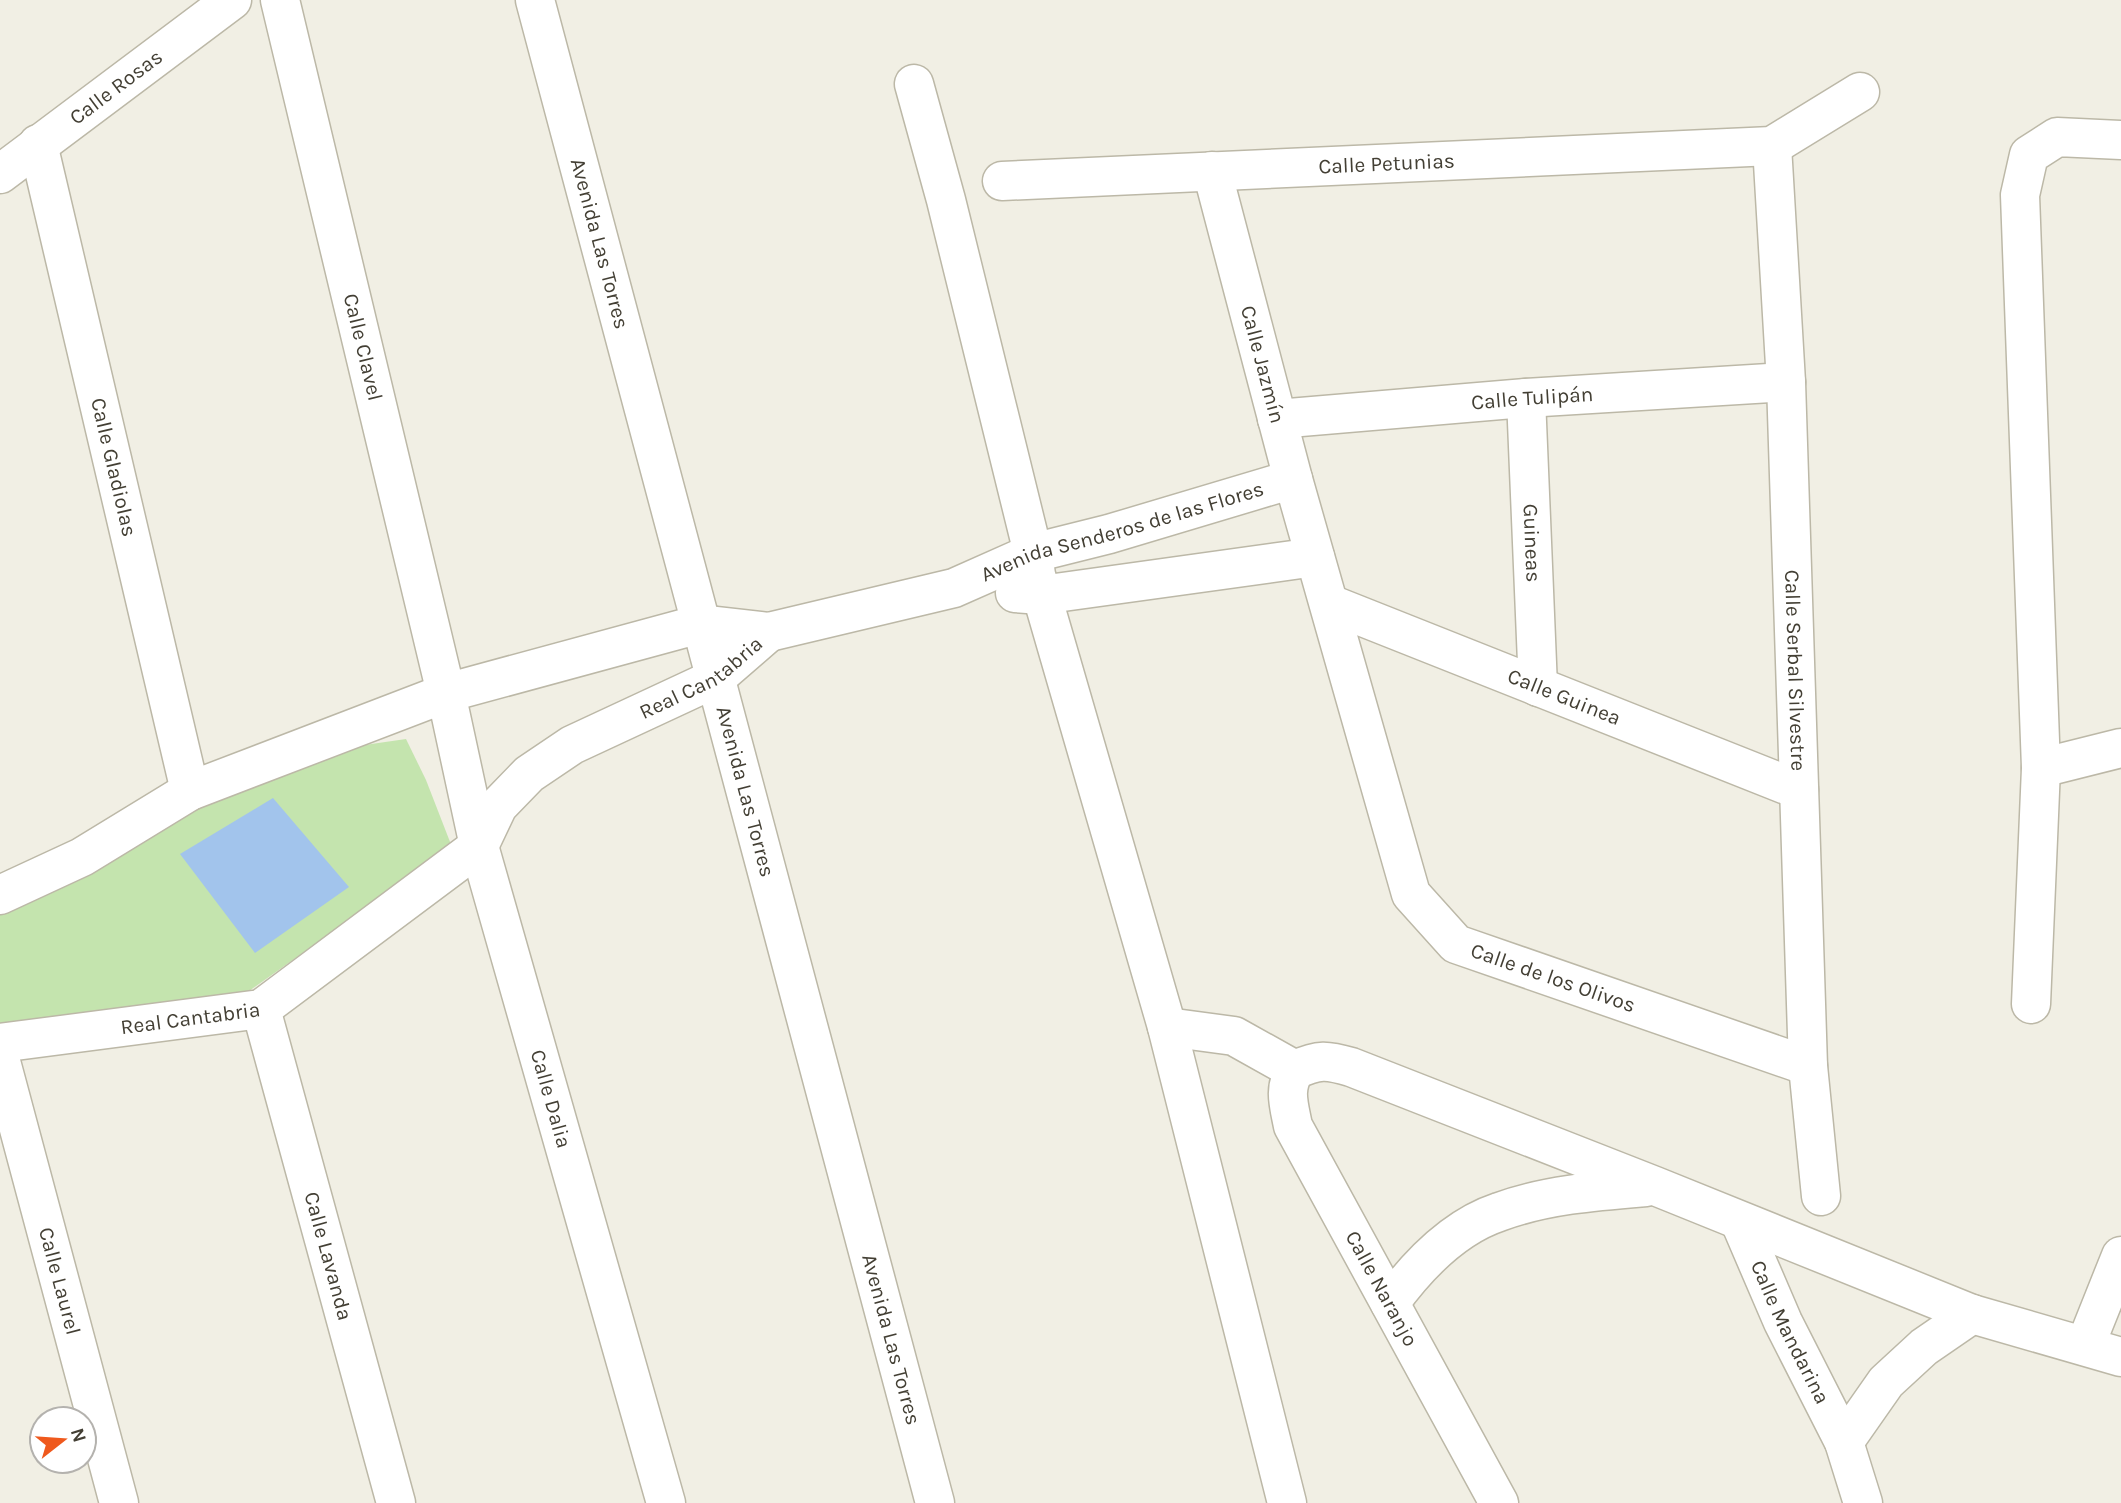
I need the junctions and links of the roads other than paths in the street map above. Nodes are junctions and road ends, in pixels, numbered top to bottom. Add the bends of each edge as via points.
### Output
1 (232, 0) edge
2 (280, 0) edge
3 (535, 0) edge
4 (914, 84) dead end
5 (1860, 92) dead end
6 (2121, 140) edge
7 (38, 145) junction
8 (1772, 146) junction
9 (1212, 171) junction
10 (0, 174) edge
11 (1002, 181) dead end
12 (1786, 382) junction
13 (1526, 398) junction
14 (1278, 419) junction
15 (1293, 479) junction
16 (1032, 553) junction
17 (1315, 557) junction
18 (954, 588) junction
19 (1041, 595) junction
20 (1329, 604) junction
21 (700, 624) junction
22 (769, 632) junction
23 (716, 678) junction
24 (1538, 687) junction
25 (446, 694) junction
26 (2121, 748) edge
27 (2041, 768) junction
28 (1799, 790) junction
29 (190, 791) junction
30 (479, 846) junction
31 (0, 895) edge
32 (2031, 1004) dead end
33 (261, 1009) junction
34 (1167, 1027) junction
35 (0, 1043) edge
36 (0, 1058) edge
37 (1808, 1066) junction
38 (1295, 1070) junction
39 (1655, 1186) junction
40 (1821, 1196) dead end
41 (1740, 1222) junction
42 (2121, 1256) edge
43 (1390, 1303) junction
44 (1972, 1314) junction
45 (2085, 1346) junction
46 (2121, 1357) edge
47 (1844, 1442) junction
48 (119, 1503) edge
49 (396, 1503) edge
50 (666, 1503) edge
51 (935, 1503) edge
52 (1287, 1503) edge
53 (1499, 1503) edge
54 (1863, 1503) edge

1 - 7 street, Calle Rosas
2 - 25 street, Calle Clavel
3 - 21 street, Avenida Las Torres
4 - 16 street
5 - 8 street
6 - 27 street via 2057,137 2029,155 2020,195
7 - 10 street, Calle Rosas
7 - 29 street, Calle Gladiolas
8 - 9 street, Calle Petunias
8 - 12 street, Calle Serbal Silvestre
9 - 11 street, Calle Petunias
9 - 14 street, Calle Jazmín
12 - 13 street, Calle Tulipán
12 - 28 street, Calle Serbal Silvestre
13 - 14 street, Calle Tulipán
13 - 24 street, Guineas
14 - 15 street, Calle Jazmín
15 - 16 street, Avenida Senderos de las Flores
15 - 17 street, Calle Jazmín
16 - 18 street, Avenida Senderos de las Flores
16 - 19 street
17 - 19 street, Avenida Senderos de las Flores
17 - 20 street, Calle de los Olivos
18 - 19 street, Avenida Senderos de las Flores
18 - 22 street, Avenida Senderos de las Flores
19 - 34 street
20 - 24 street, Calle Guinea
20 - 37 street, Calle de los Olivos via 1411,894 1456,944
21 - 22 street, Real Cantabria
21 - 23 street, Avenida Las Torres
21 - 25 street, Real Cantabria
22 - 23 street, Real Cantabria
23 - 30 street, Real Cantabria via 572,745 529,774 498,806
23 - 51 street, Avenida Las Torres
24 - 28 street, Calle Guinea
25 - 29 street, Real Cantabria
25 - 30 street, Calle Dalia
26 - 27 street
27 - 32 street
28 - 37 street, Calle Serbal Silvestre
29 - 31 street, Real Cantabria via 82,858
30 - 33 street, Real Cantabria
30 - 50 street, Calle Dalia
33 - 35 street, Real Cantabria
33 - 49 street, Calle Lavanda
34 - 38 street via 1234,1035
34 - 52 street
36 - 48 street, Calle Laurel
37 - 40 street, Calle Serbal Silvestre
38 - 39 street via 1326,1060 1351,1067
38 - 43 street, Calle Naranjo via 1287,1093 1293,1126
39 - 41 street
39 - 43 street via 1587,1192 1497,1212 1452,1237 1413,1270
41 - 44 street
41 - 47 street, Calle Mandarina via 1783,1322
42 - 45 street
43 - 53 street, Calle Naranjo
44 - 45 street
44 - 47 street via 1924,1347 1886,1382
45 - 46 street
47 - 54 street, Calle Mandarina

